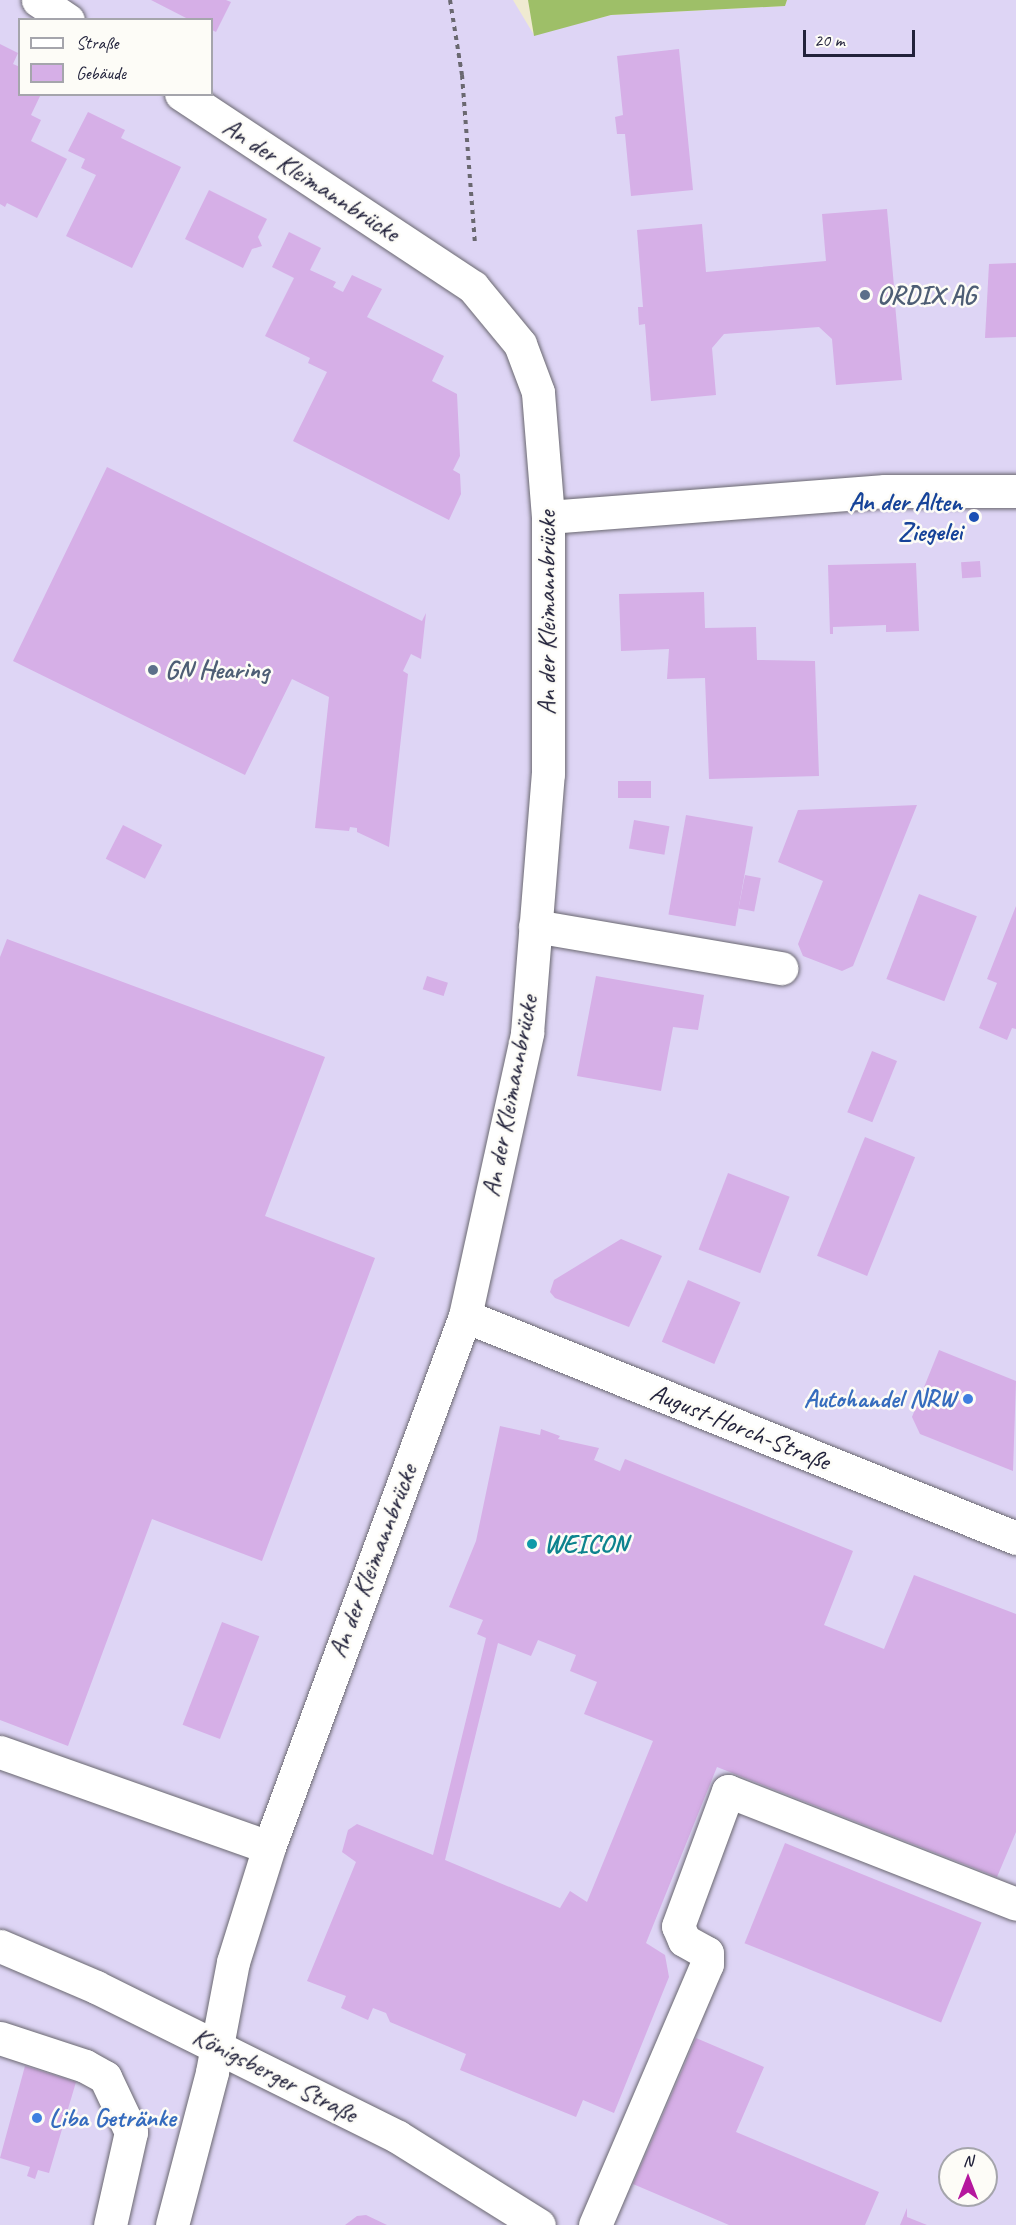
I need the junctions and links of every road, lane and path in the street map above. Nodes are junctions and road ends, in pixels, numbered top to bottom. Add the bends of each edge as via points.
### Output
1 (38, 0) edge
2 (450, 0) edge
3 (65, 18) edge
4 (185, 96) edge
5 (473, 287) junction
6 (1016, 491) edge
7 (548, 517) junction
8 (535, 926) junction
9 (781, 968) dead end
10 (465, 1316) junction
11 (1016, 1538) edge
12 (0, 1752) edge
13 (269, 1846) junction
14 (1016, 1904) edge
15 (0, 1946) edge
16 (0, 2038) edge
17 (218, 2045) junction
18 (110, 2225) edge
19 (172, 2225) edge
20 (539, 2225) edge
21 (596, 2225) edge

1 - 3 street
2 - 5 path via 462,75 476,227
4 - 5 street, An der Kleimannbrücke
5 - 7 street, An der Kleimannbrücke via 520,345 538,392
6 - 7 street via 885,491
7 - 8 street, An der Kleimannbrücke via 548,774
8 - 9 street
8 - 10 street, An der Kleimannbrücke via 527,1033
10 - 11 street, August-Horch-Straße
10 - 13 street, An der Kleimannbrücke
12 - 13 street
13 - 17 street, An der Kleimannbrücke via 233,1962
14 - 21 street via 728,1791 678,1926 684,1940 707,1953 707,1964
15 - 17 street, Königsberger Straße
16 - 18 street via 85,2066 105,2077 131,2132
17 - 19 street, An der Kleimannbrücke
17 - 20 street, Königsberger Straße via 398,2137

